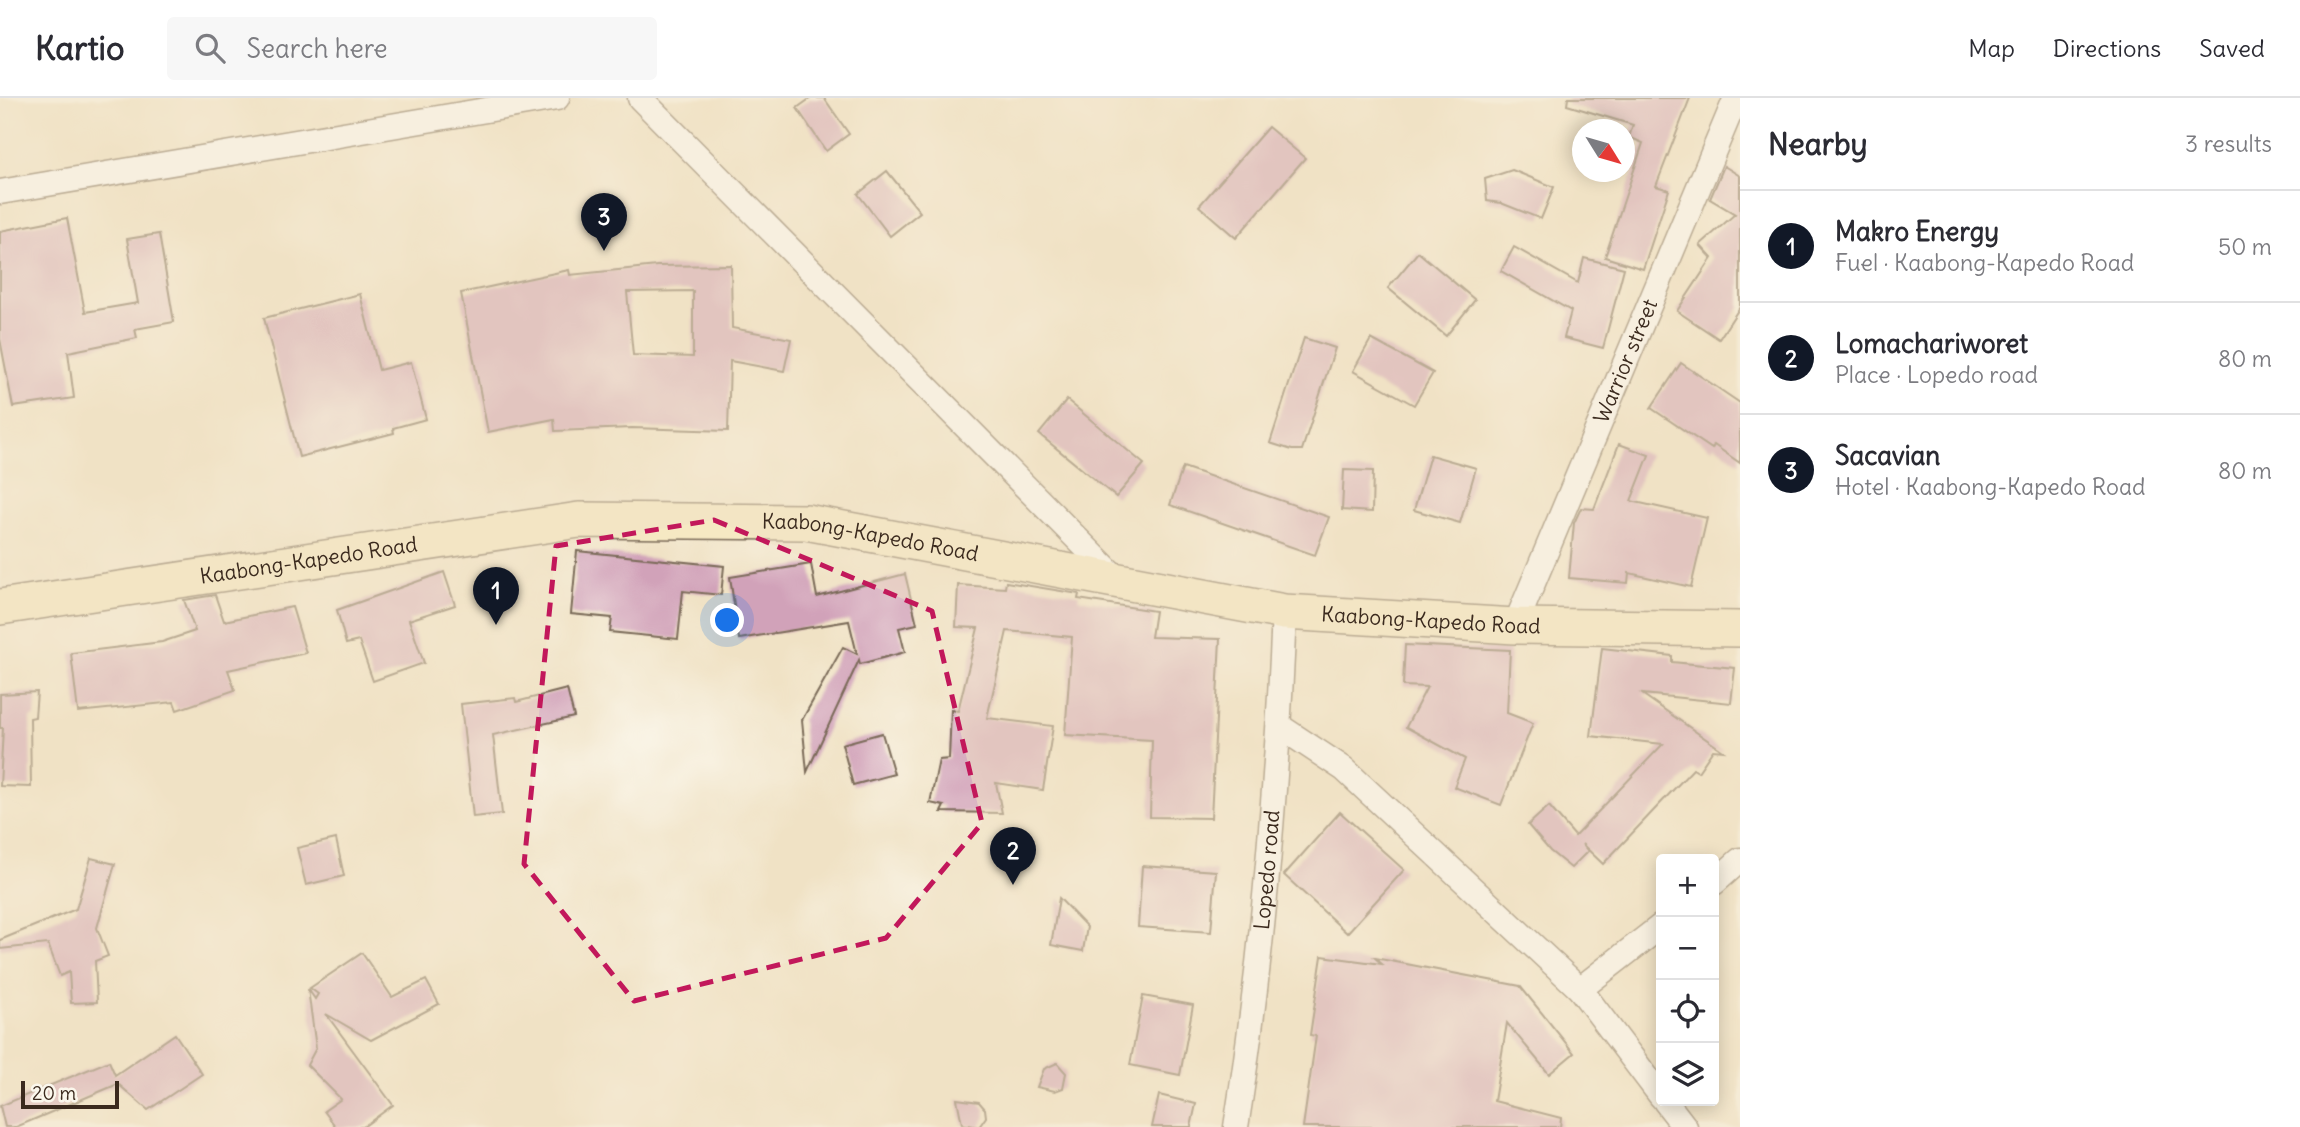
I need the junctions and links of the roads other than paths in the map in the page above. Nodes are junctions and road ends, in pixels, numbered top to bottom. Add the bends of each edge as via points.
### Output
1 (557, 98) edge
2 (640, 98) edge
3 (1735, 98) edge
4 (0, 192) edge
5 (1121, 583) junction
6 (0, 607) edge
7 (1284, 612) junction
8 (1515, 626) junction
9 (1740, 629) edge
10 (1279, 726) junction
11 (1740, 860) edge
12 (1719, 879) edge
13 (1656, 930) edge
14 (1580, 989) junction
15 (1656, 1089) edge
16 (1669, 1106) edge
17 (1236, 1127) edge
18 (1685, 1127) edge

1 - 4 street
2 - 5 street
3 - 8 street, Warrior street
5 - 6 main road, Kaabong-Kapedo Road via 806,522 579,520
5 - 7 main road, Kaabong-Kapedo Road
7 - 8 main road, Kaabong-Kapedo Road
7 - 10 street, Lopedo road
8 - 9 main road, Kaabong-Kapedo Road
10 - 14 street via 1344,769
10 - 17 street, Lopedo road via 1253,1016
11 - 12 street
13 - 14 street
14 - 15 street
16 - 18 street

